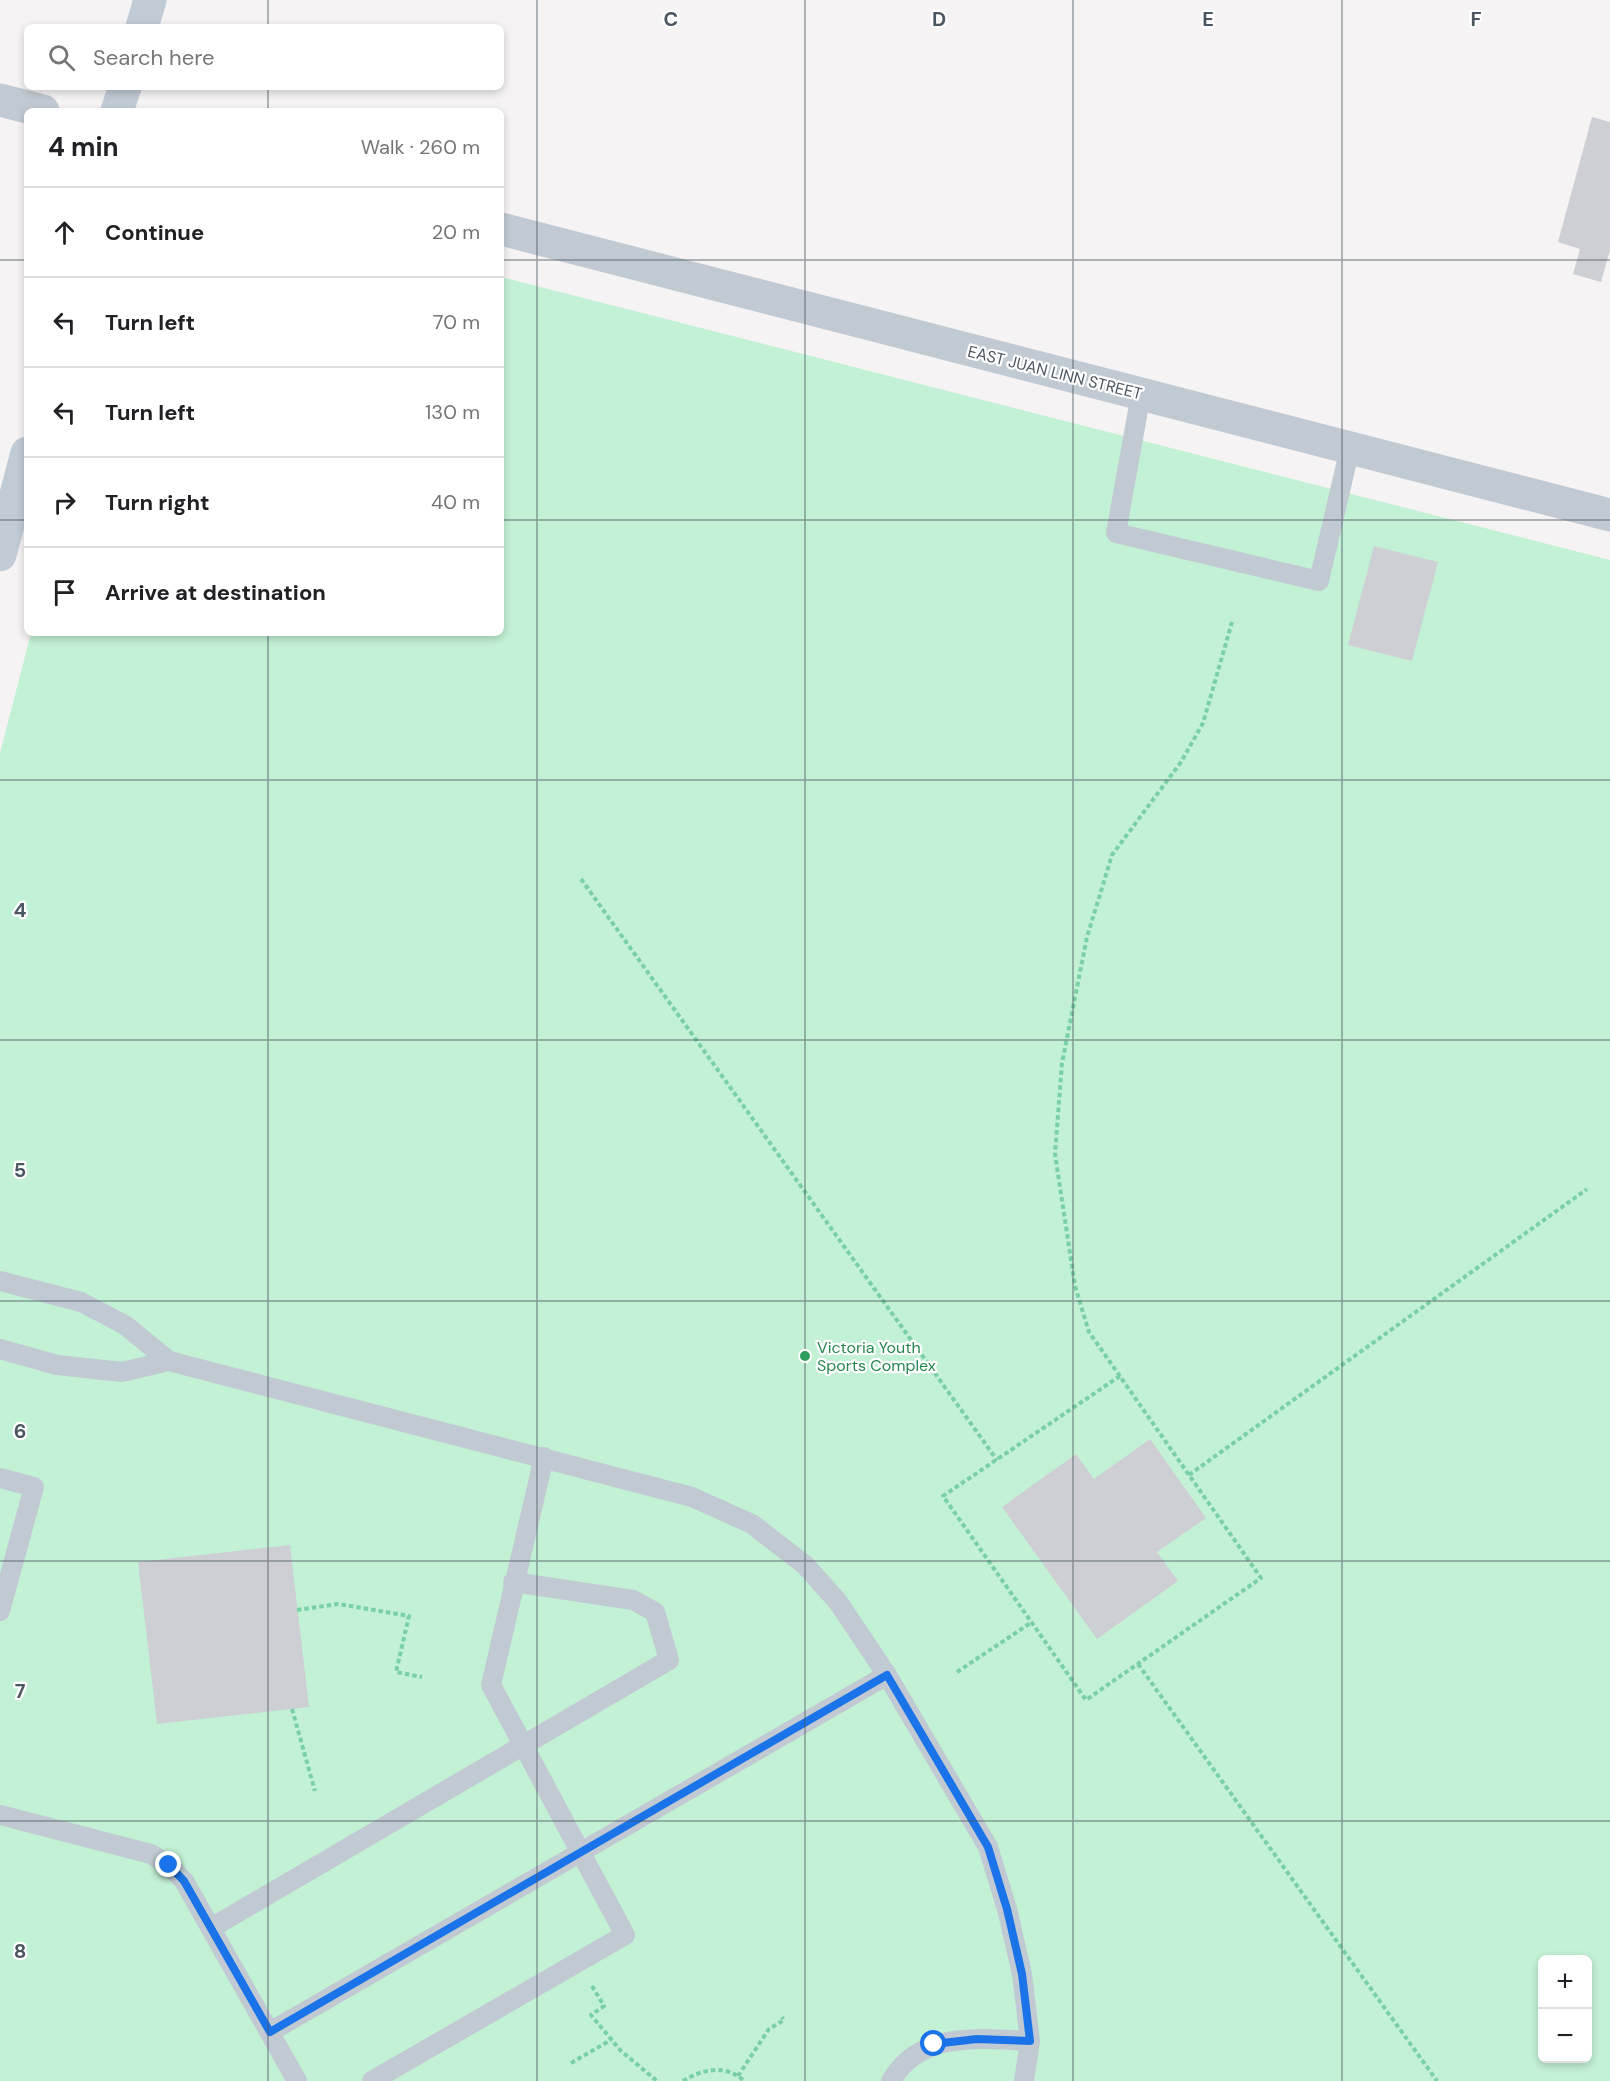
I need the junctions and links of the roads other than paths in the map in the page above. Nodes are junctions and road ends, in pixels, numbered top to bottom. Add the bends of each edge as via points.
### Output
1 (150, 0) edge
2 (143, 24) edge
3 (123, 90) edge
4 (0, 100) edge
5 (31, 108) edge
6 (118, 108) edge
7 (504, 230) edge
8 (1141, 394) junction
9 (1350, 448) junction
10 (24, 464) edge
11 (1610, 515) edge
12 (0, 555) edge
13 (0, 1281) edge
14 (0, 1349) edge
15 (169, 1361) junction
16 (544, 1456) junction
17 (0, 1478) edge
18 (513, 1582) junction
19 (0, 1611) edge
20 (887, 1675) junction
21 (522, 1746) junction
22 (0, 1815) edge
23 (579, 1853) junction
24 (211, 1928) junction
25 (270, 2032) junction
26 (1030, 2041) junction
27 (297, 2081) edge
28 (372, 2081) edge
29 (891, 2081) edge
30 (1024, 2081) edge

1 - 2 main road
3 - 6 main road
4 - 5 street
7 - 8 street, EAST JUAN LINN STREET
8 - 9 street, EAST JUAN LINN STREET
8 - 9 lane via 1116,533 1319,582
9 - 11 street, EAST JUAN LINN STREET
10 - 12 main road
13 - 15 lane via 81,1302 125,1325
14 - 15 lane via 57,1365 122,1372
15 - 16 lane
16 - 18 lane
16 - 20 lane via 692,1497 752,1524 812,1572 838,1602
17 - 19 lane via 33,1487
18 - 21 lane via 491,1685
18 - 21 lane via 633,1600 655,1612 669,1660
20 - 23 lane
20 - 26 lane via 988,1847 1022,1974
21 - 23 lane
21 - 24 lane
22 - 24 lane via 151,1854 184,1881
23 - 25 lane
23 - 28 lane via 625,1935
24 - 25 lane
25 - 27 lane
26 - 29 lane via 977,2039 934,2044 916,2052
26 - 30 lane

